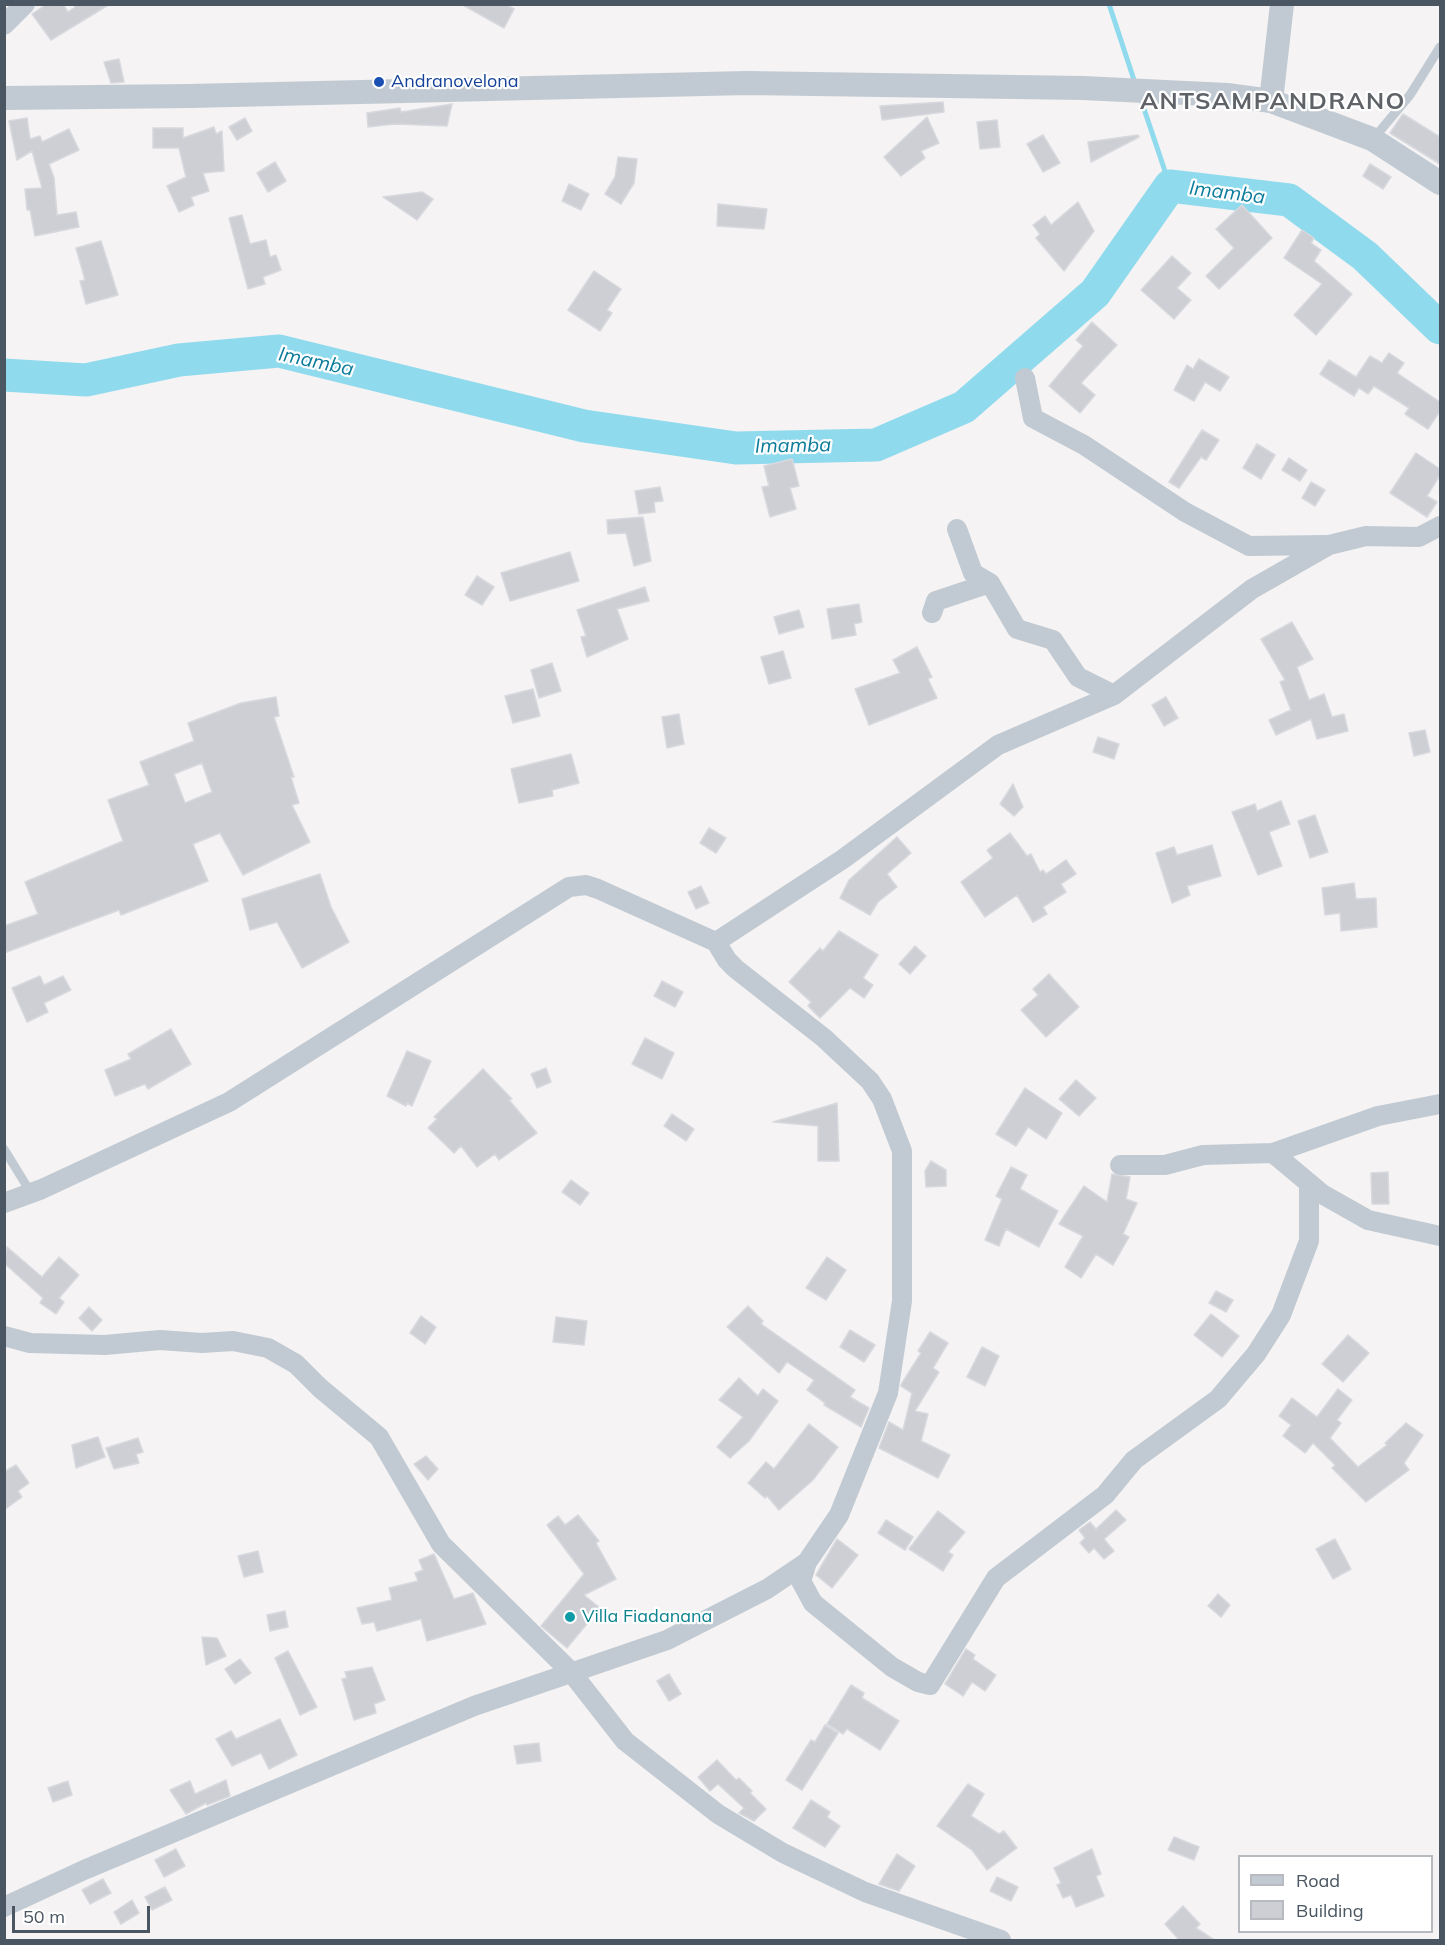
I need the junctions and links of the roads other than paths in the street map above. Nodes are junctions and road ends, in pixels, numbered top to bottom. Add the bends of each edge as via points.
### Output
1 (25, 4) edge
2 (1282, 4) edge
3 (4, 25) edge
4 (1440, 47) edge
5 (9, 94) edge
6 (1271, 101) junction
7 (1372, 139) junction
8 (1440, 183) edge
9 (1025, 378) dead end
10 (1440, 526) edge
11 (957, 529) dead end
12 (1329, 545) junction
13 (990, 583) junction
14 (932, 613) dead end
15 (1114, 695) junction
16 (716, 942) junction
17 (1440, 1104) edge
18 (4, 1149) edge
19 (1273, 1153) junction
20 (1120, 1166) dead end
21 (1309, 1183) junction
22 (31, 1193) junction
23 (4, 1203) edge
24 (1440, 1236) edge
25 (4, 1336) edge
26 (807, 1562) junction
27 (571, 1672) junction
28 (4, 1907) edge
29 (1001, 1941) edge

1 - 3 street
2 - 6 street
4 - 7 lane via 1410,94
5 - 6 street via 747,83 1083,88
6 - 7 street
7 - 8 street
9 - 12 street via 1033,418 1084,445 1185,512 1249,546
10 - 12 street via 1419,537 1366,536
11 - 13 street via 973,573
12 - 15 street via 1252,589
13 - 14 street via 936,601
13 - 15 street via 1017,629 1053,639 1078,677
15 - 16 street via 998,745 843,859
16 - 22 street via 598,889 586,885 568,887 229,1102
16 - 26 street via 736,969 824,1038 870,1081 882,1099 903,1151 902,1301 888,1393 839,1515
17 - 19 street via 1378,1116
18 - 22 lane
19 - 20 street via 1203,1155 1165,1165
19 - 21 street
21 - 24 street via 1368,1220
21 - 26 street via 1309,1241 1281,1315 1256,1354 1218,1399 1134,1460 1105,1495 996,1578 930,1685 892,1667 813,1603 801,1581
22 - 23 street
25 - 27 street via 30,1342 95,1344 232,1341 268,1348 296,1364 379,1437 441,1544
26 - 27 street via 767,1589 667,1640
27 - 28 street via 474,1706
27 - 29 street via 625,1741 718,1814 783,1853 865,1892

